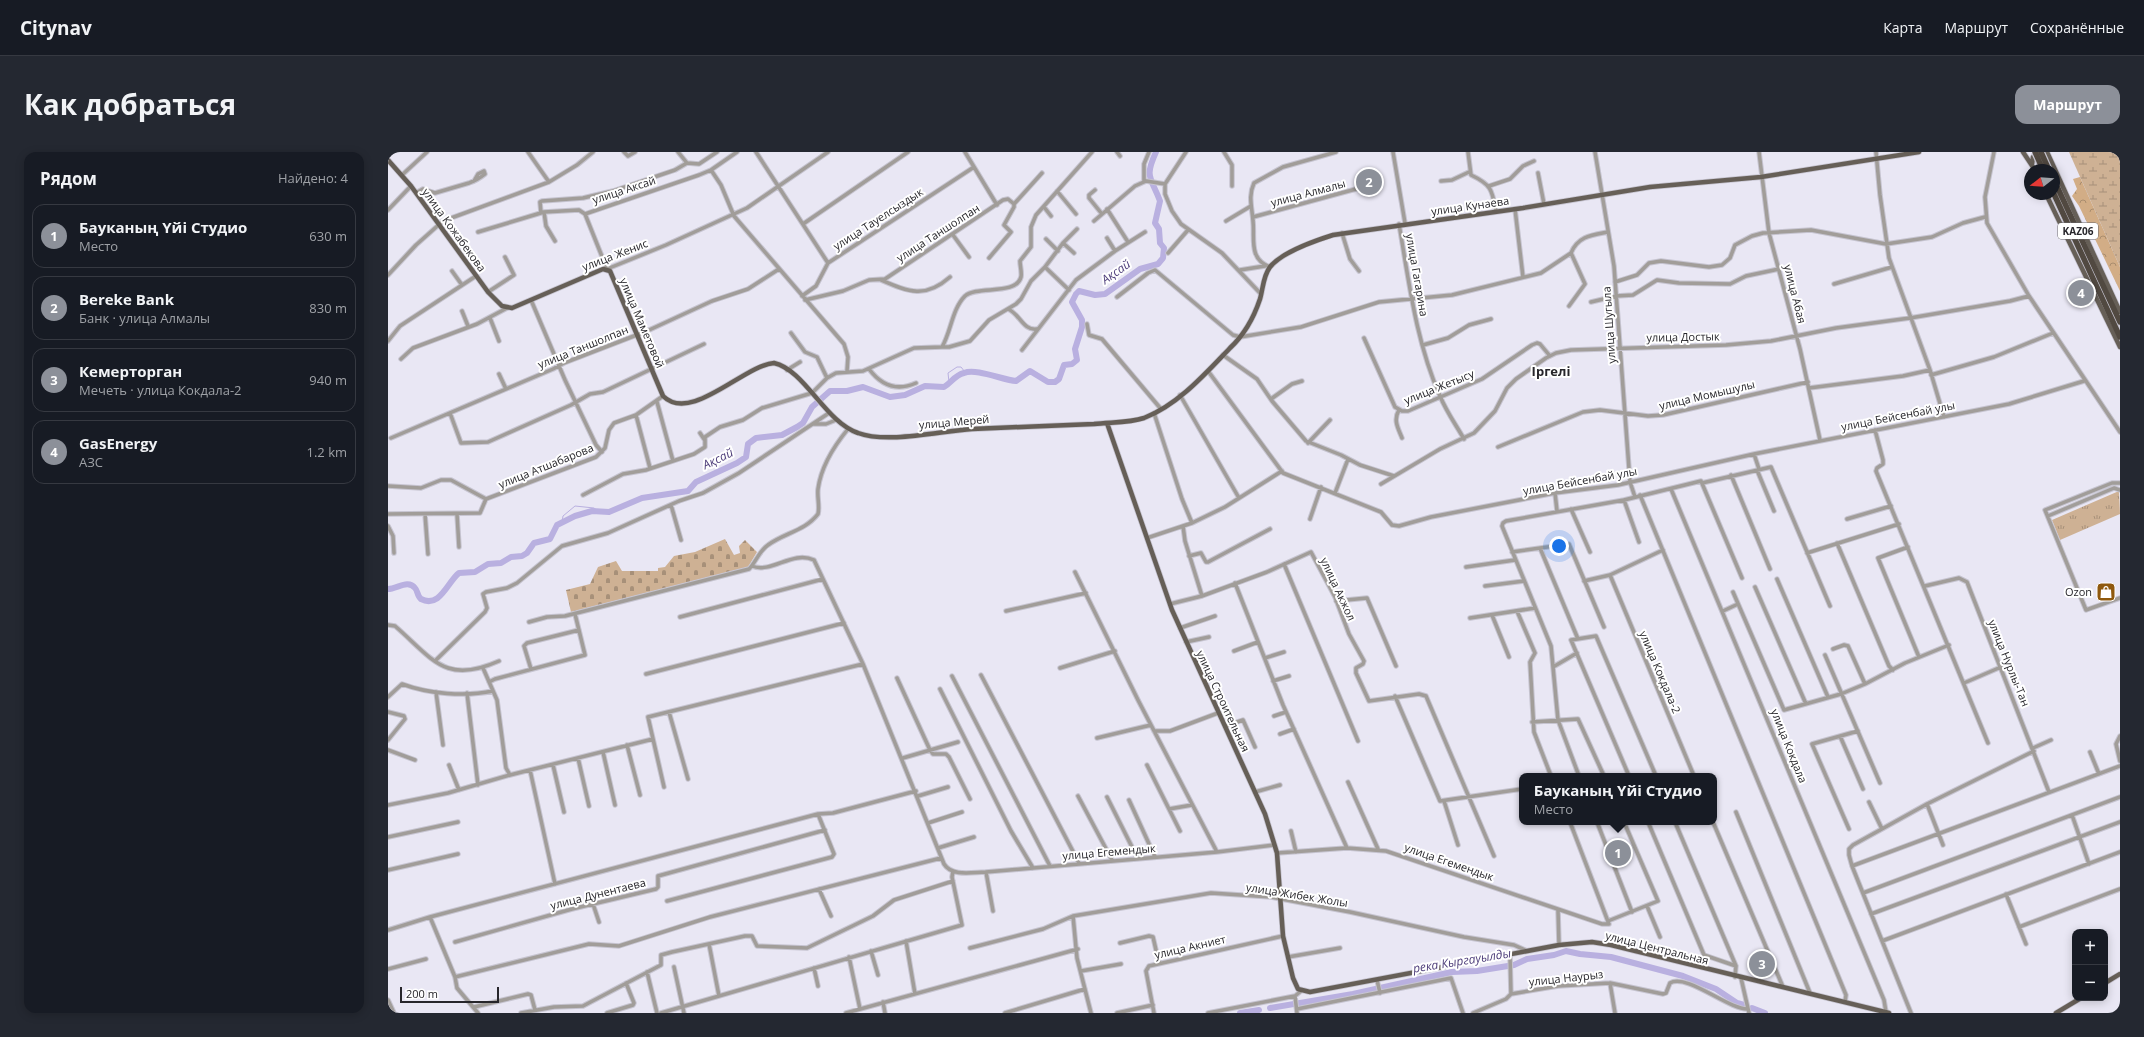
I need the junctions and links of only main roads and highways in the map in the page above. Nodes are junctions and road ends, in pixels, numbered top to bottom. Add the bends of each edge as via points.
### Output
1 (1919, 152) edge
2 (2023, 152) edge
3 (2035, 152) edge
4 (2041, 152) edge
5 (2047, 152) edge
6 (2049, 158) junction
7 (388, 160) edge
8 (2032, 164) joint
9 (2040, 164) edge
10 (2046, 164) edge
11 (2060, 194) edge
12 (2049, 200) edge
13 (2057, 200) edge
14 (607, 269) joint
15 (2099, 283) junction
16 (507, 308) joint
17 (2120, 312) edge
18 (2120, 322) edge
19 (2120, 337) edge
20 (2120, 348) edge
21 (816, 398) joint
22 (1107, 423) junction
23 (2120, 974) edge
24 (2108, 981) edge
25 (1301, 991) joint
26 (2076, 1001) edge
27 (1888, 1013) edge
28 (2056, 1013) edge

1 - 22 main road, улица Кунаева via 1761,176 1650,187 1515,209 1405,223 1342,233 1303,246 1267,266 1255,312 1240,337 1208,371 1154,413 1137,420
2 - 8 main road
3 - 9 highway, bridge
4 - 10 highway, bridge
5 - 6 main road
6 - 8 main road via 2039,152 2033,157
6 - 17 main road
7 - 16 main road, улица Кожабекова via 411,186 488,292
11 - 15 highway, KАZ06
12 - 20 main road
13 - 15 highway, KАZ06
14 - 16 main road, улица Женис
14 - 21 main road, улица Маметовой via 612,274 663,396 671,403 683,405 718,390 763,365 774,363 787,370
15 - 18 highway, KАZ06
15 - 19 highway, KАZ06
21 - 22 main road, улица Мерей via 836,420 848,429 866,436
22 - 25 main road, улица Строительная via 1170,604 1255,792 1277,853 1283,936 1296,986
23 - 24 main road
25 - 27 main road, улица Центральная via 1310,992 1377,981 1559,945 1601,943
26 - 28 main road

